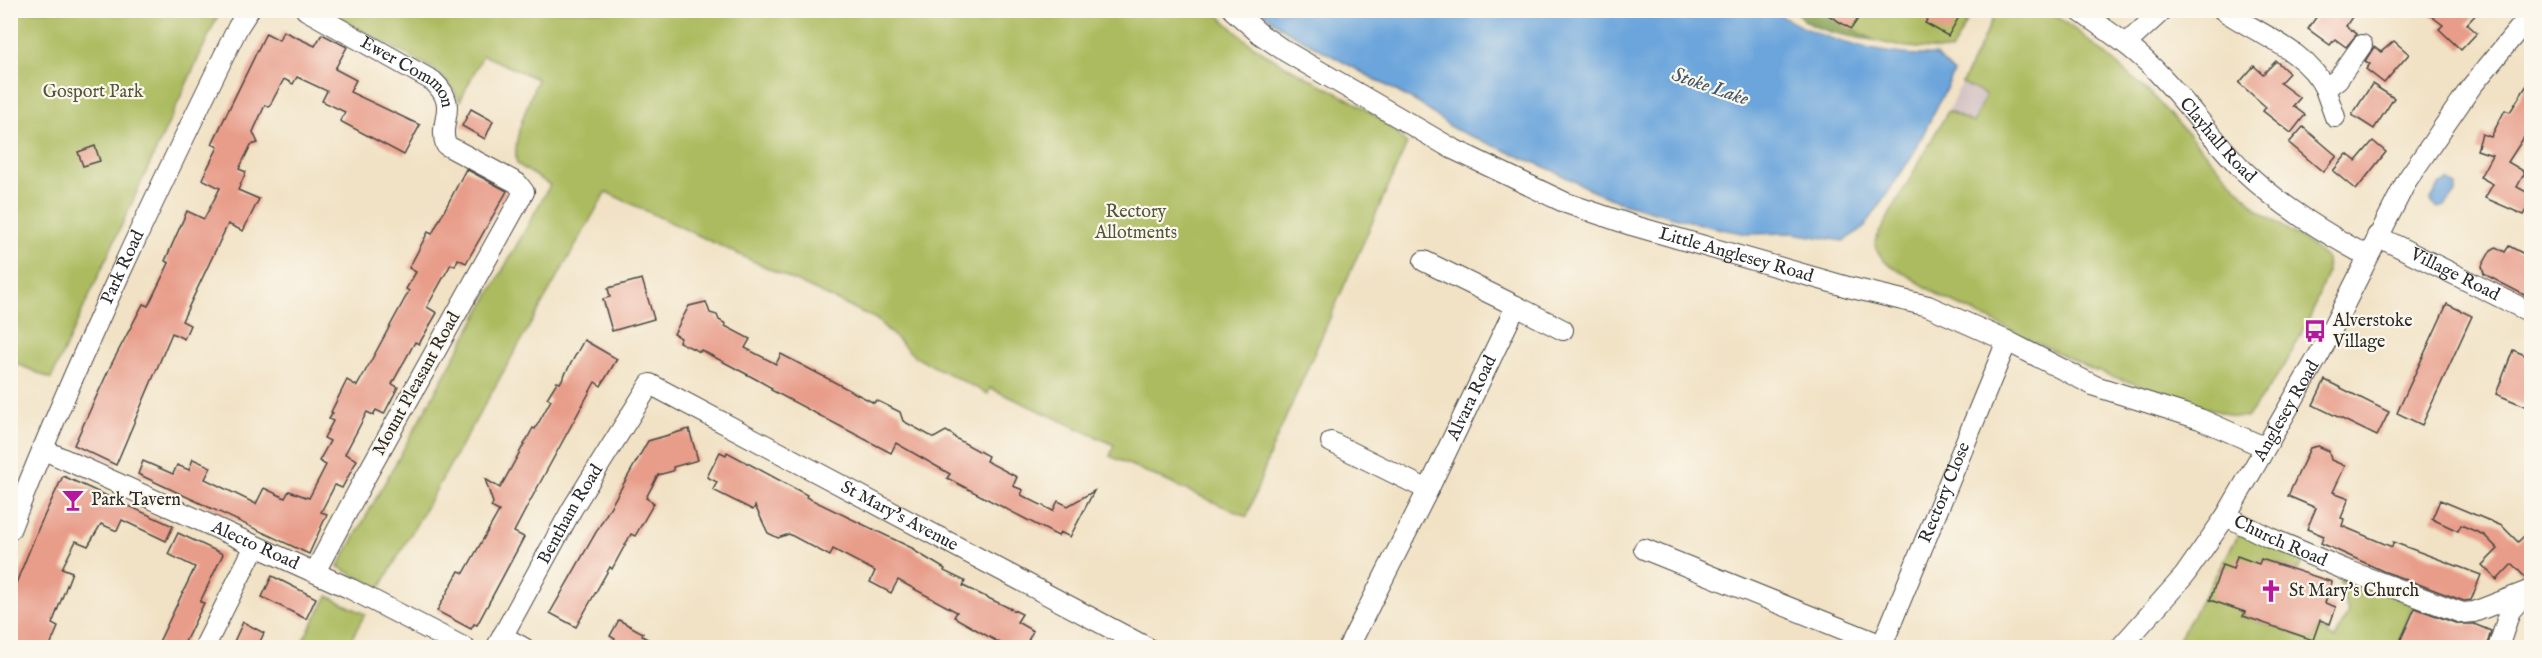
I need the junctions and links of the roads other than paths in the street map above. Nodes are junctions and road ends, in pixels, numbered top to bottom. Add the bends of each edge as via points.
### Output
1 (249, 10) edge
2 (306, 10) edge
3 (1233, 10) edge
4 (2078, 10) edge
5 (2163, 10) edge
6 (2223, 10) edge
7 (2532, 13) edge
8 (2126, 44) junction
9 (2362, 45) dead end
10 (2325, 89) junction
11 (2335, 117) dead end
12 (522, 198) joint
13 (2377, 236) junction
14 (2367, 256) junction
15 (1424, 261) dead end
16 (1516, 306) junction
17 (2532, 313) edge
18 (1563, 330) dead end
19 (2007, 341) junction
20 (650, 384) joint
21 (1331, 442) dead end
22 (2264, 447) junction
23 (42, 449) junction
24 (1428, 490) junction
25 (2226, 516) junction
26 (10, 530) edge
27 (255, 546) junction
28 (1644, 549) dead end
29 (315, 572) junction
30 (2530, 590) edge
31 (2469, 613) junction
32 (2506, 622) junction
33 (499, 642) edge
34 (1882, 646) edge
35 (204, 648) edge
36 (465, 648) edge
37 (524, 648) edge
38 (1148, 648) edge
39 (1348, 648) edge
40 (2120, 648) edge
41 (2498, 648) edge

1 - 23 street, Park Road via 134,240
2 - 12 street, Ewer Common via 433,81 448,105 444,138 447,145 521,186
3 - 19 street, Little Anglesey Road via 1285,51 1451,148 1557,199 1631,225 1928,306
4 - 8 street, Clayhall Road
5 - 8 street
6 - 10 street via 2291,51
7 - 13 street, Anglesey Road via 2436,134
8 - 14 street, Clayhall Road via 2159,74 2244,170 2319,230
9 - 10 street via 2338,79
10 - 11 street
12 - 29 street, Mount Pleasant Road
13 - 14 street, Anglesey Road
13 - 17 street, Village Road
14 - 22 street, Anglesey Road via 2320,353
15 - 16 street
16 - 18 street
16 - 24 street, Alvara Road
19 - 22 street, Little Anglesey Road via 2095,386 2200,419
19 - 34 street, Rectory Close
20 - 33 street, Bentham Road via 572,509
20 - 38 street, St Mary's Avenue
21 - 24 street
22 - 25 street, Anglesey Road
23 - 26 street, Park Road
23 - 27 street, Alecto Road
24 - 39 street, Alvara Road
25 - 31 street, Church Road via 2346,570 2457,612
25 - 40 street, Anglesey Road via 2184,576
27 - 29 street, Alecto Road
27 - 35 street
28 - 34 street, Rectory Close
29 - 36 street, Alecto Road
30 - 31 street
30 - 32 street via 2512,606
31 - 32 street, Church Road
32 - 41 street
33 - 37 street

